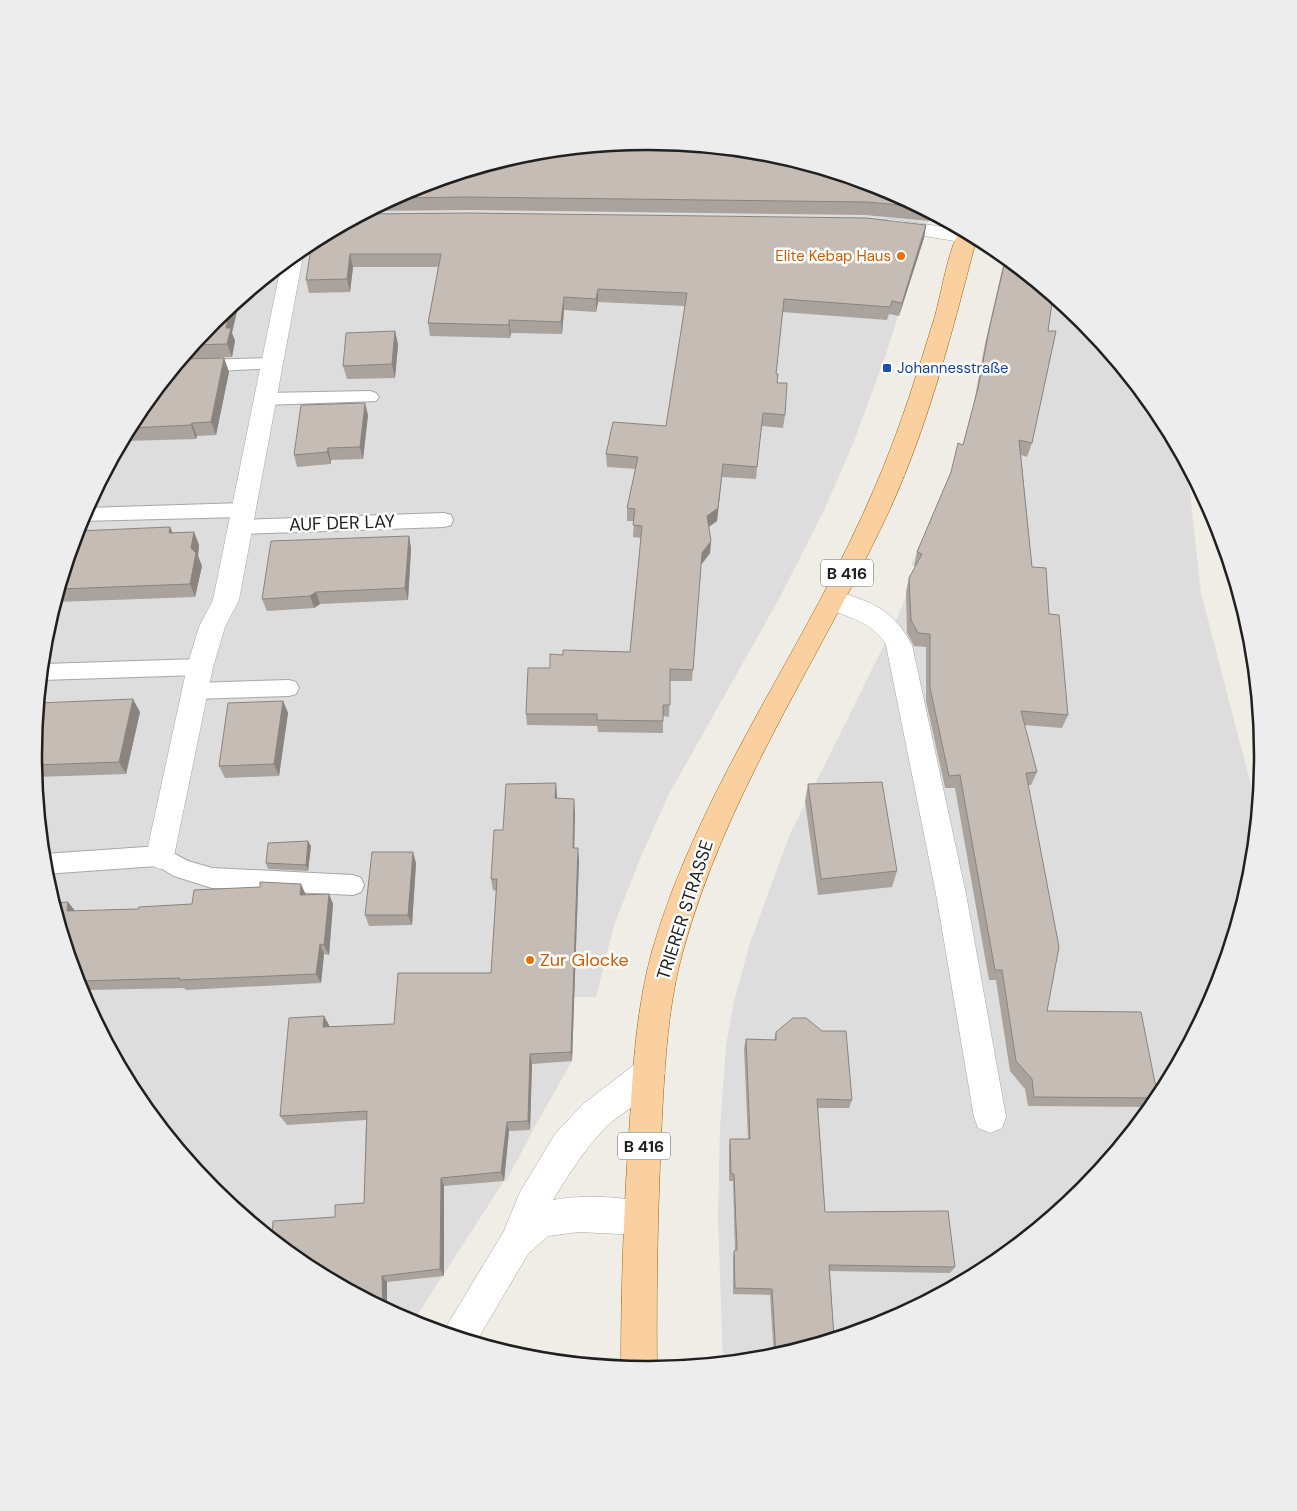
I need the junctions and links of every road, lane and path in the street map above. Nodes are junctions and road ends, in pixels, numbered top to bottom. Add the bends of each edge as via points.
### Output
1 (874, 224) edge
2 (956, 234) edge
3 (966, 240) edge
4 (291, 267) edge
5 (271, 364) junction
6 (186, 366) edge
7 (370, 397) dead end
8 (265, 399) junction
9 (93, 515) edge
10 (241, 518) junction
11 (444, 520) dead end
12 (834, 600) junction
13 (200, 667) junction
14 (49, 672) edge
15 (290, 688) dead end
16 (195, 691) junction
17 (160, 856) junction
18 (52, 863) edge
19 (353, 884) dead end
20 (649, 1073) junction
21 (990, 1118) dead end
22 (640, 1218) junction
23 (516, 1243) junction
24 (462, 1332) edge
25 (639, 1361) edge

1 - 2 street
3 - 12 main road, TRIERER STRASSE / B 416 via 936,350 900,458
4 - 5 street
5 - 6 lane
5 - 8 street
7 - 8 lane
8 - 10 street
9 - 10 lane, AUF DER LAY
10 - 11 lane, AUF DER LAY
10 - 13 street via 226,600 212,627
12 - 20 main road, TRIERER STRASSE / B 416 via 724,801 700,858 670,942 660,982
12 - 21 street via 883,620 899,645 951,894
13 - 14 lane
13 - 16 street
15 - 16 lane
16 - 17 street
17 - 18 lane
17 - 19 lane via 182,869 212,878
20 - 22 main road, TRIERER STRASSE / B 416
20 - 23 street via 595,1115 567,1146 532,1204
22 - 23 street via 561,1216 532,1227
22 - 25 main road, TRIERER STRASSE / B 416
23 - 24 street

